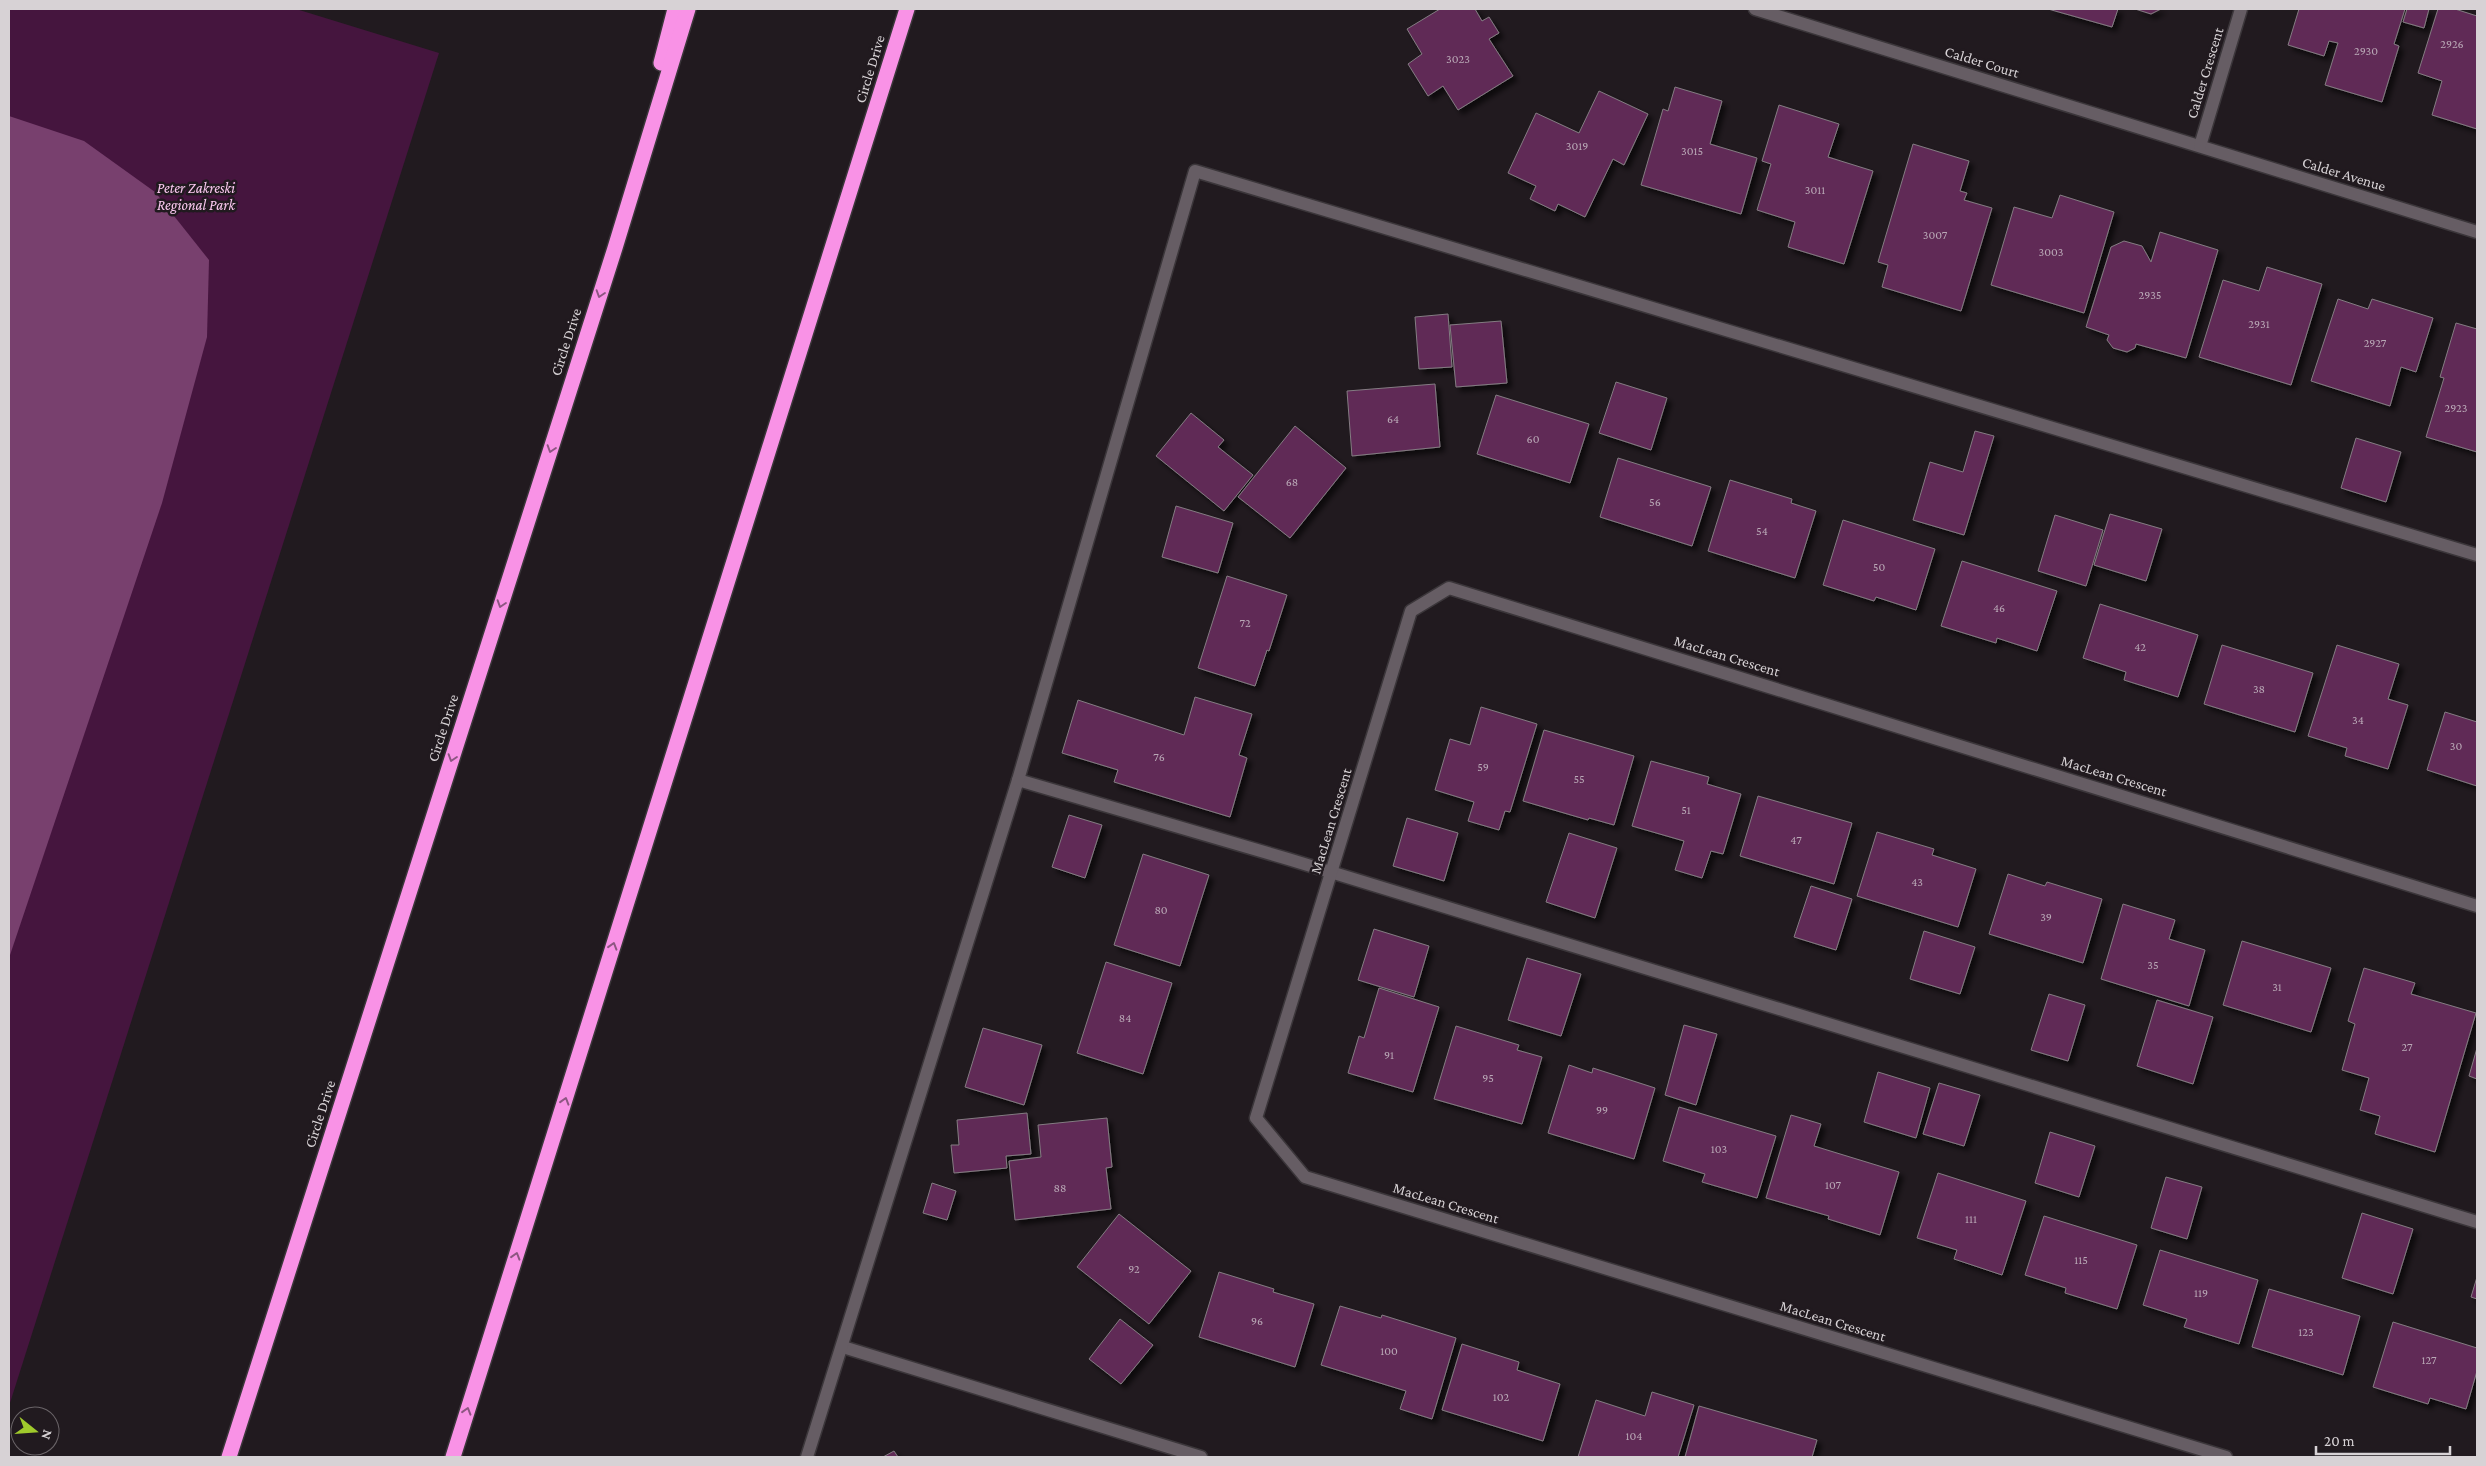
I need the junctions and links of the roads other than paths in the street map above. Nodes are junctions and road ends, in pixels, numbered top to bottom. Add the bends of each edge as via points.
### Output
1 (675, 9) edge
2 (688, 9) edge
3 (907, 9) edge
4 (1755, 9) edge
5 (2241, 9) edge
6 (2200, 146) junction
7 (2477, 232) edge
8 (615, 248) junction
9 (2477, 555) edge
10 (1018, 780) junction
11 (1332, 873) junction
12 (2477, 906) edge
13 (2477, 1222) edge
14 (843, 1347) junction
15 (229, 1457) edge
16 (453, 1457) edge
17 (807, 1457) edge
18 (1201, 1457) edge
19 (2226, 1457) edge

1 - 8 highway
2 - 8 highway, Circle Drive
16 -> 3 highway, Circle Drive
4 - 6 street, Calder Court
5 - 6 street, Calder Crescent
6 - 7 street, Calder Avenue
8 -> 15 highway, Circle Drive
9 - 10 street via 1195,171
10 - 11 street
10 - 14 street
11 - 12 street, MacLean Crescent via 1411,611 1449,588
11 - 13 street
11 - 19 street, MacLean Crescent via 1256,1118 1305,1177
14 - 17 street
14 - 18 street

